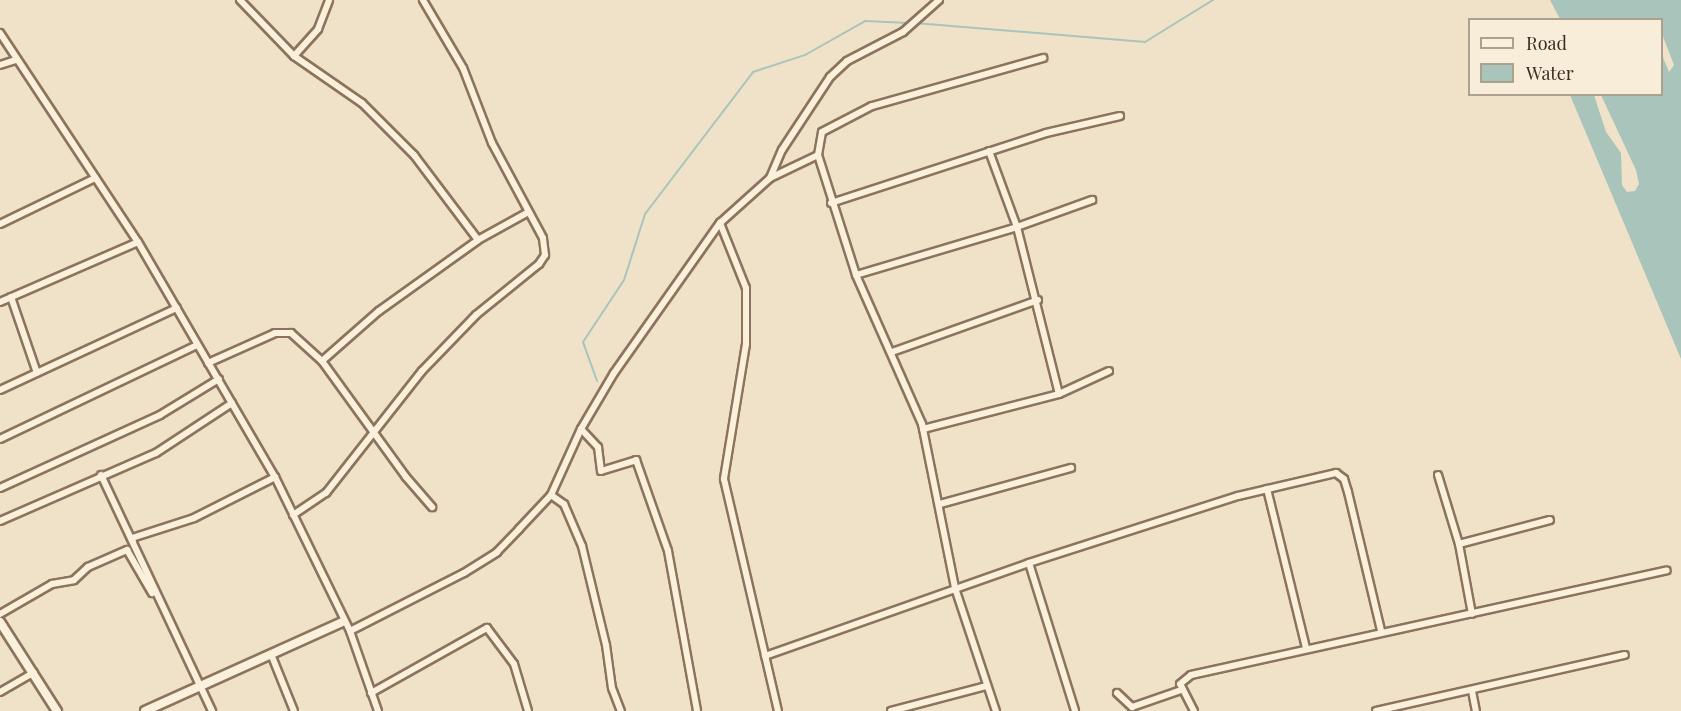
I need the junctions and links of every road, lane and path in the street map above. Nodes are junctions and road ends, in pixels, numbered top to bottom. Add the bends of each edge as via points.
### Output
1 (240, 0) edge
2 (329, 0) edge
3 (423, 0) edge
4 (939, 0) edge
5 (0, 33) edge
6 (294, 56) junction
7 (1043, 58) dead end
8 (15, 60) junction
9 (0, 65) edge
10 (1120, 116) dead end
11 (989, 151) junction
12 (818, 155) junction
13 (95, 178) junction
14 (770, 178) junction
15 (1092, 200) dead end
16 (831, 203) junction
17 (527, 213) junction
18 (720, 223) junction
19 (0, 224) edge
20 (1017, 227) junction
21 (478, 240) junction
22 (138, 242) junction
23 (856, 274) junction
24 (11, 297) junction
25 (1038, 300) junction
26 (0, 302) edge
27 (177, 308) junction
28 (197, 345) junction
29 (892, 352) junction
30 (322, 361) junction
31 (208, 363) junction
32 (1108, 371) dead end
33 (37, 373) junction
34 (219, 379) junction
35 (0, 390) edge
36 (1059, 394) junction
37 (232, 402) junction
38 (581, 429) junction
39 (923, 429) junction
40 (373, 432) junction
41 (0, 439) edge
42 (1071, 468) dead end
43 (1438, 475) dead end
44 (101, 476) junction
45 (275, 477) junction
46 (0, 488) edge
47 (1267, 489) junction
48 (551, 495) junction
49 (940, 504) junction
50 (432, 507) dead end
51 (293, 515) junction
52 (1550, 520) dead end
53 (0, 521) edge
54 (1459, 544) junction
55 (1029, 563) junction
56 (1666, 570) dead end
57 (956, 588) junction
58 (165, 612) junction
59 (0, 614) edge
60 (1472, 614) junction
61 (344, 621) junction
62 (0, 622) edge
63 (350, 631) junction
64 (1382, 632) junction
65 (180, 642) junction
66 (1306, 648) junction
67 (271, 654) junction
68 (1625, 655) dead end
69 (765, 656) junction
70 (34, 672) junction
71 (201, 683) junction
72 (986, 686) junction
73 (1181, 690) junction
74 (1472, 691) junction
75 (0, 692) edge
76 (371, 693) junction
77 (1117, 693) dead end
78 (57, 711) edge
79 (145, 711) edge
80 (212, 711) edge
81 (294, 711) edge
82 (378, 711) edge
83 (528, 711) edge
84 (621, 711) edge
85 (697, 711) edge
86 (778, 711) edge
87 (891, 711) edge
88 (996, 711) edge
89 (1075, 711) edge
90 (1194, 711) edge
91 (1376, 711) edge
92 (1476, 711) edge

1 - 6 street
2 - 6 street via 318,29
3 - 17 street via 457,56 492,143
4 - 14 street via 903,32 847,61 830,77 782,150
5 - 8 street
6 - 21 street via 362,103 414,155
7 - 12 street via 872,106 822,132
8 - 9 street
8 - 13 street via 38,87
10 - 11 street
11 - 16 street
11 - 20 street
12 - 14 street
12 - 16 street
13 - 19 street
13 - 22 street
14 - 18 street
15 - 20 street
16 - 23 street
17 - 21 street
17 - 40 street via 546,248 539,264 476,315 422,370
18 - 38 street via 614,373
18 - 69 street via 746,288 746,344 724,478
20 - 23 street
20 - 25 street
21 - 30 street via 379,311
22 - 24 street
22 - 27 street
23 - 29 street
24 - 26 street
24 - 33 street
25 - 29 street
25 - 36 street
27 - 28 street
27 - 33 street
28 - 31 street
28 - 41 street
29 - 39 street
30 - 31 street via 291,333 282,331
30 - 40 street
31 - 34 street
32 - 36 street
33 - 35 street
34 - 37 street
34 - 46 street via 160,415
36 - 39 street
37 - 44 street via 156,453
37 - 45 street
38 - 48 street
38 - 85 street via 598,447 601,471 636,460 668,551
39 - 49 street
40 - 50 street
40 - 51 street via 326,493
42 - 49 street
43 - 54 street
44 - 53 street
44 - 58 street
45 - 51 street
45 - 58 street via 186,521 132,538
47 - 55 street
47 - 64 street via 1340,474
47 - 66 street
48 - 63 street via 497,552
48 - 84 street via 564,504 582,546 606,645 612,688
49 - 57 street
51 - 61 street
52 - 54 street
54 - 60 street
55 - 57 street
55 - 89 street
56 - 60 street
57 - 69 street
57 - 72 street
58 - 65 street
59 - 65 street via 52,584 74,580 88,567 127,550
60 - 64 street
61 - 63 street
61 - 67 street
62 - 70 street
63 - 76 street
64 - 66 street
65 - 71 street
66 - 73 street via 1191,675 1180,684
67 - 71 street
67 - 81 street
68 - 74 street
69 - 86 street
70 - 75 street
70 - 78 street
71 - 79 street
71 - 80 street
72 - 87 street
72 - 88 street
73 - 77 street via 1132,707
73 - 90 street
74 - 91 street
74 - 92 street
76 - 82 street
76 - 83 street via 487,628 514,664

